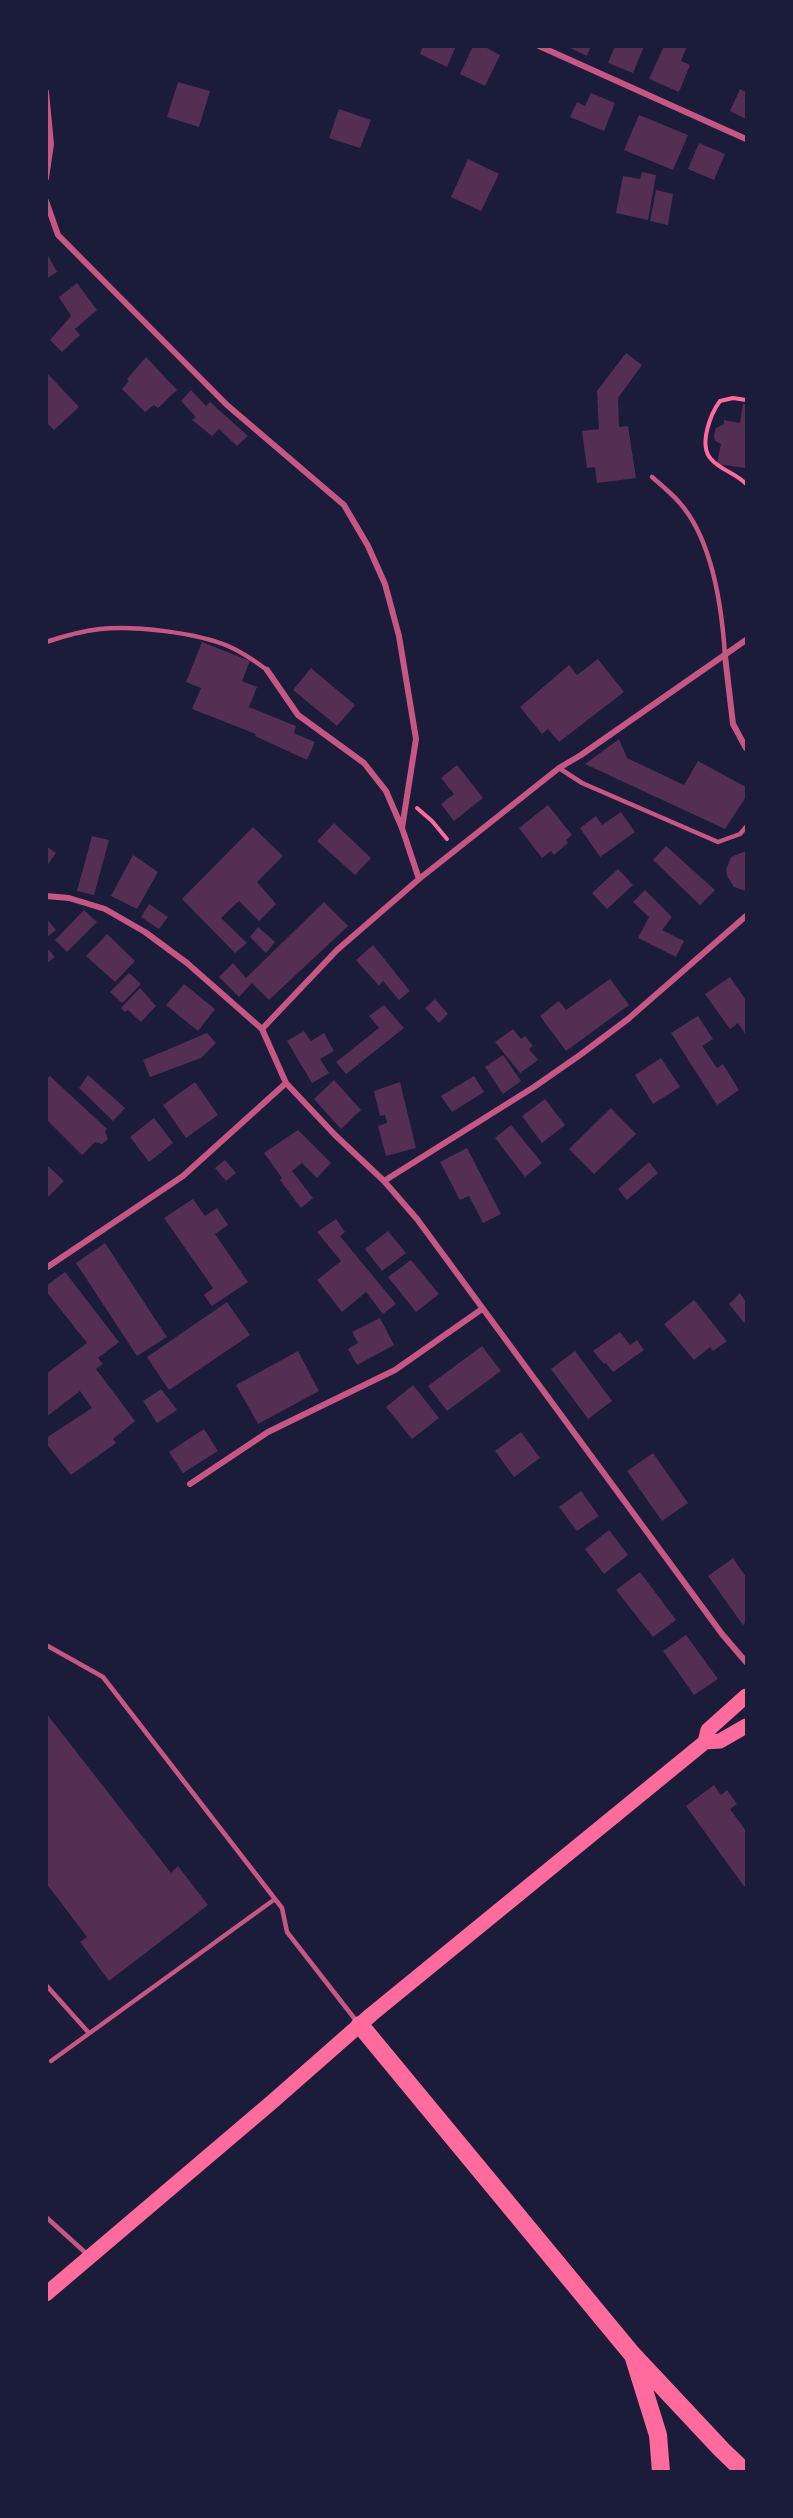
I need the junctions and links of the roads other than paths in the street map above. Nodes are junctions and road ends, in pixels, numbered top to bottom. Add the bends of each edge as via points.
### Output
1 (539, 46) edge
2 (46, 93) edge
3 (747, 139) edge
4 (46, 178) edge
5 (46, 201) edge
6 (652, 477) dead end
7 (747, 640) edge
8 (46, 642) edge
9 (725, 656) junction
10 (267, 670) joint
11 (747, 748) edge
12 (559, 768) junction
13 (747, 827) edge
14 (402, 828) junction
15 (419, 879) junction
16 (46, 896) edge
17 (745, 920) edge
18 (262, 1029) junction
19 (286, 1083) junction
20 (384, 1181) junction
21 (46, 1268) edge
22 (482, 1309) junction
23 (190, 1484) dead end
24 (46, 1645) edge
25 (747, 1662) edge
26 (747, 1696) edge
27 (747, 1726) edge
28 (705, 1742) junction
29 (275, 1899) junction
30 (46, 1985) edge
31 (360, 2025) junction
32 (89, 2033) junction
33 (51, 2061) dead end
34 (46, 2217) edge
35 (90, 2257) junction
36 (46, 2294) edge
37 (632, 2354) junction
38 (661, 2472) edge
39 (745, 2472) edge

1 - 3 street
2 - 4 street via 51,144
5 - 14 street via 58,234 227,405 344,505 368,546 385,584 399,636 416,739
6 - 9 lane via 681,503 703,542 723,621
7 - 9 street
8 - 10 lane via 103,628 180,634 229,646
9 - 11 street via 733,724
9 - 12 street
10 - 14 street via 298,716 364,763 386,791
12 - 13 lane via 582,783 718,842 740,834
12 - 15 street
14 - 15 street
15 - 18 street via 337,950
16 - 18 street via 105,909 145,932
17 - 20 street via 580,1055
18 - 19 street
19 - 20 street
19 - 21 street via 183,1176
20 - 22 street via 417,1219
22 - 23 street via 395,1370 268,1432
22 - 25 street
24 - 29 lane via 103,1677
26 - 28 main road via 708,1731
27 - 28 main road via 720,1741
28 - 31 main road
29 - 31 lane via 282,1908 287,1932
29 - 32 lane
30 - 32 lane
31 - 35 main road
31 - 37 highway
32 - 33 lane
34 - 35 lane
35 - 36 main road
37 - 38 highway via 658,2435
37 - 39 highway

